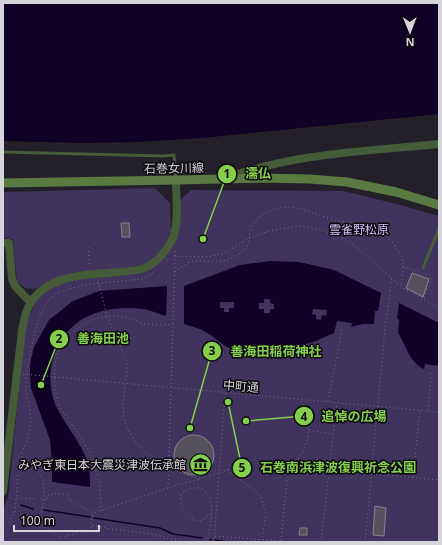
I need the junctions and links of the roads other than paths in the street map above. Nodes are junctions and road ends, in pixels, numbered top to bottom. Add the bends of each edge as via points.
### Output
1 (439, 144) edge
2 (3, 152) edge
3 (226, 178) junction
4 (176, 180) junction
5 (3, 183) edge
6 (439, 205) edge
7 (439, 229) edge
8 (3, 243) edge
9 (424, 268) dead end
10 (31, 303) junction
11 (3, 491) edge

1 - 3 street via 324,155 282,162
2 - 4 lane via 163,156 174,154
3 - 4 main road, 石巻女川線
3 - 6 main road, 石巻女川線 via 347,182 396,192
4 - 5 main road, 石巻女川線
4 - 10 street via 174,235 159,259 141,269 90,274 56,281 42,290
7 - 9 lane
8 - 10 street via 9,243 12,279 15,286
10 - 11 street via 26,312 22,331 22,374

